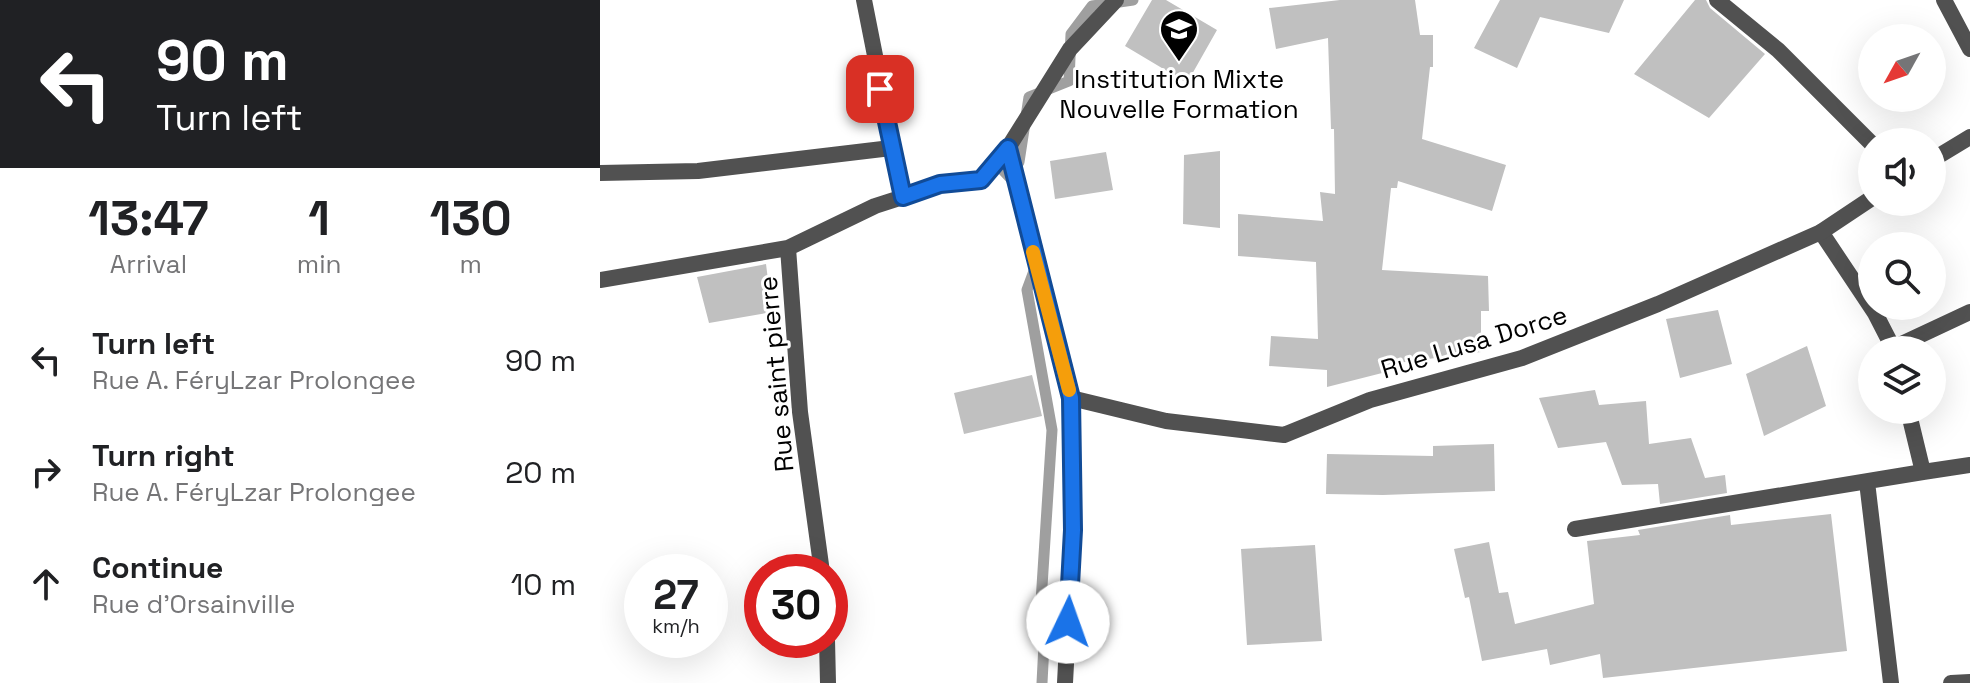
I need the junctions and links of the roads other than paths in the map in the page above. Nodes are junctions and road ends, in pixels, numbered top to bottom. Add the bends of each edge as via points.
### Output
1 (864, 0) edge
2 (1116, 0) edge
3 (1717, 0) edge
4 (1944, 0) edge
5 (1970, 49) edge
6 (1858, 130) edge
7 (1970, 137) edge
8 (891, 148) junction
9 (1008, 148) junction
10 (1946, 152) edge
11 (600, 173) edge
12 (903, 197) junction
13 (1858, 207) edge
14 (1821, 232) junction
15 (788, 248) junction
16 (600, 280) edge
17 (1970, 312) edge
18 (1887, 336) edge
19 (1921, 336) edge
20 (1071, 398) junction
21 (1911, 424) edge
22 (1970, 465) edge
23 (1923, 472) junction
24 (1867, 482) junction
25 (1575, 529) dead end
26 (820, 554) edge
27 (827, 658) edge
28 (1970, 682) edge
29 (828, 683) edge
30 (1065, 683) edge
31 (1891, 683) edge
32 (1951, 683) edge

1 - 8 street
2 - 9 street, Rue saint pierre via 1070,49
3 - 6 street via 1778,50
4 - 5 street
7 - 10 street
8 - 11 street via 698,171
8 - 12 street
9 - 12 street, Rue saint pierre via 981,180 940,184
9 - 20 street
12 - 15 street, Rue saint pierre
13 - 14 street, Rue Lusa Dorce
14 - 18 street
14 - 20 street, Rue Lusa Dorce via 1522,358 1370,400 1284,435 1166,421
15 - 16 street
15 - 26 street, Rue saint pierre via 800,412
17 - 19 street
20 - 30 street via 1073,530
21 - 23 street
22 - 23 street
23 - 24 street
24 - 25 street
24 - 31 street
27 - 29 street
28 - 32 street

